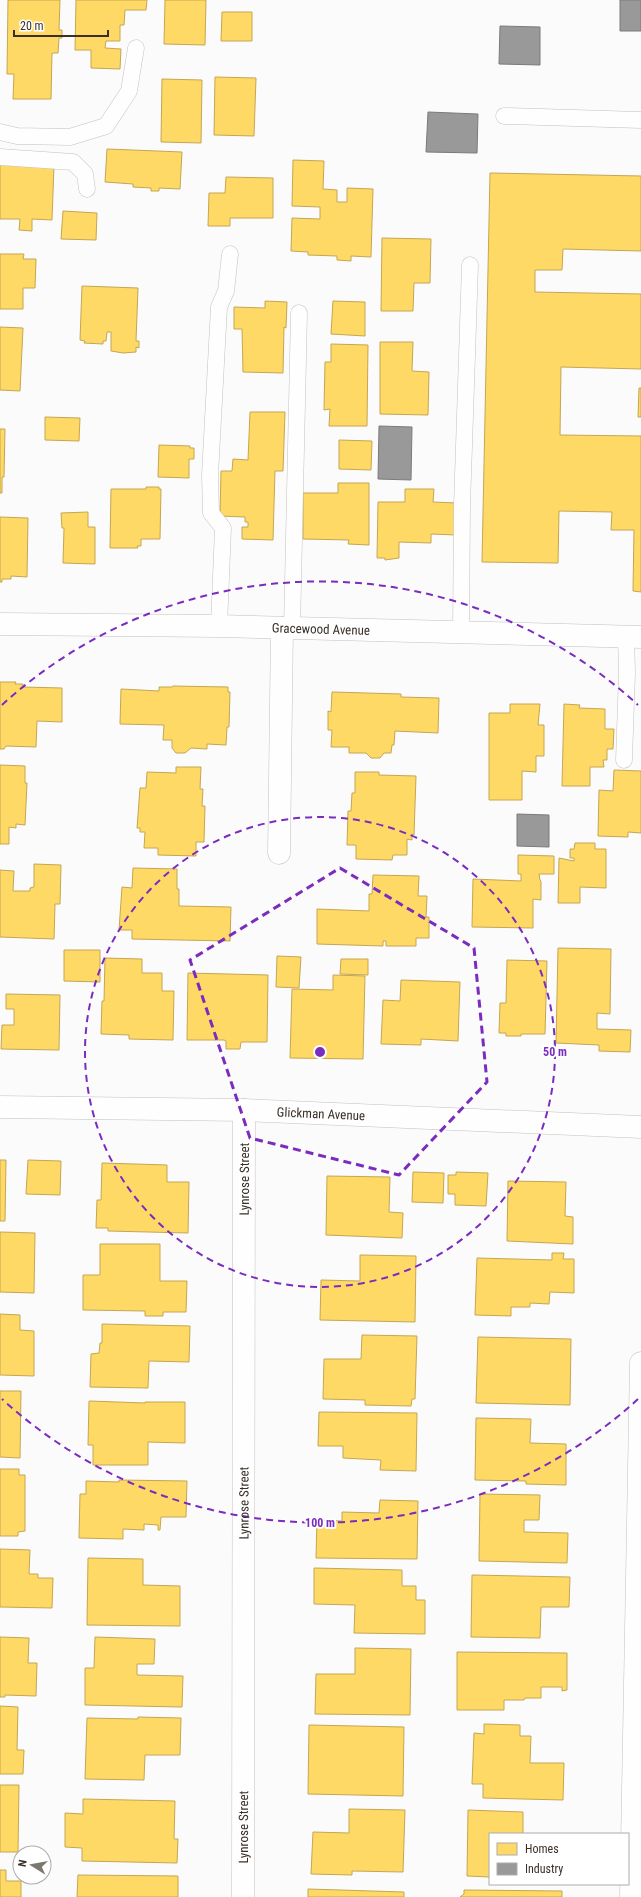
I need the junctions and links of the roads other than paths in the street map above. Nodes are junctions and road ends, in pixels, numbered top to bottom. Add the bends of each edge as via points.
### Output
1 (136, 48) dead end
2 (504, 116) dead end
3 (641, 120) edge
4 (0, 132) edge
5 (0, 157) edge
6 (87, 189) dead end
7 (230, 254) dead end
8 (470, 265) dead end
9 (299, 313) dead end
10 (0, 624) edge
11 (219, 626) junction
12 (287, 628) junction
13 (461, 632) junction
14 (634, 636) edge
15 (624, 760) dead end
16 (279, 853) dead end
17 (0, 1107) edge
18 (244, 1110) junction
19 (641, 1127) edge
20 (641, 1363) edge
21 (634, 1886) edge
22 (243, 1897) edge

1 - 4 lane via 129,91 106,126 70,137 17,136
2 - 3 lane
5 - 6 lane via 73,162 85,174
7 - 11 lane via 226,291 219,307 210,475 211,513 223,528
8 - 13 lane via 462,506
9 - 12 lane
10 - 11 street, Gracewood Avenue
11 - 12 street, Gracewood Avenue
12 - 13 street, Gracewood Avenue
12 - 16 street
13 - 14 street, Gracewood Avenue
14 - 15 lane via 627,673
17 - 18 street, Glickman Avenue
18 - 19 street, Glickman Avenue
18 - 22 street, Lynrose Street
20 - 21 street

